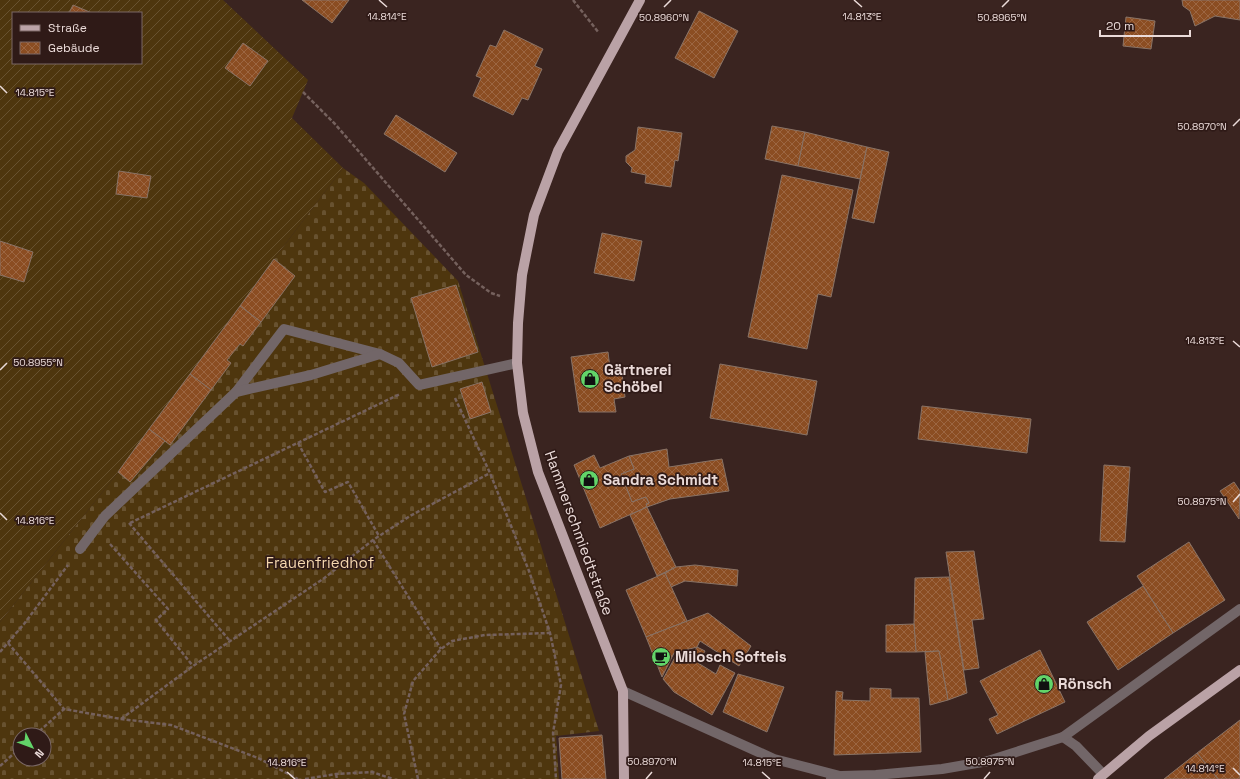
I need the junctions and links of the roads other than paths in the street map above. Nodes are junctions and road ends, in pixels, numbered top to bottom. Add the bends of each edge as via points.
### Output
1 (640, 0) edge
2 (380, 354) junction
3 (517, 363) junction
4 (236, 392) junction
5 (80, 549) road end
6 (1240, 609) edge
7 (1240, 670) edge
8 (623, 691) junction
9 (1063, 737) junction
10 (842, 776) junction
11 (1101, 777) edge
12 (624, 779) edge
13 (831, 779) edge

1 - 3 main road, Hammerschmiedtstraße via 558,151 534,215 522,275
2 - 3 street via 399,363 419,385
2 - 4 street via 311,375
2 - 4 street via 284,329
3 - 8 main road, Hammerschmiedtstraße via 523,413 538,472
4 - 5 street via 106,516
6 - 9 street
7 - 11 main road via 1149,736
8 - 10 street via 774,759
8 - 12 main road, Hammerschmiedtstraße
9 - 10 street via 988,762 920,771
9 - 11 street via 1076,746
10 - 13 street

